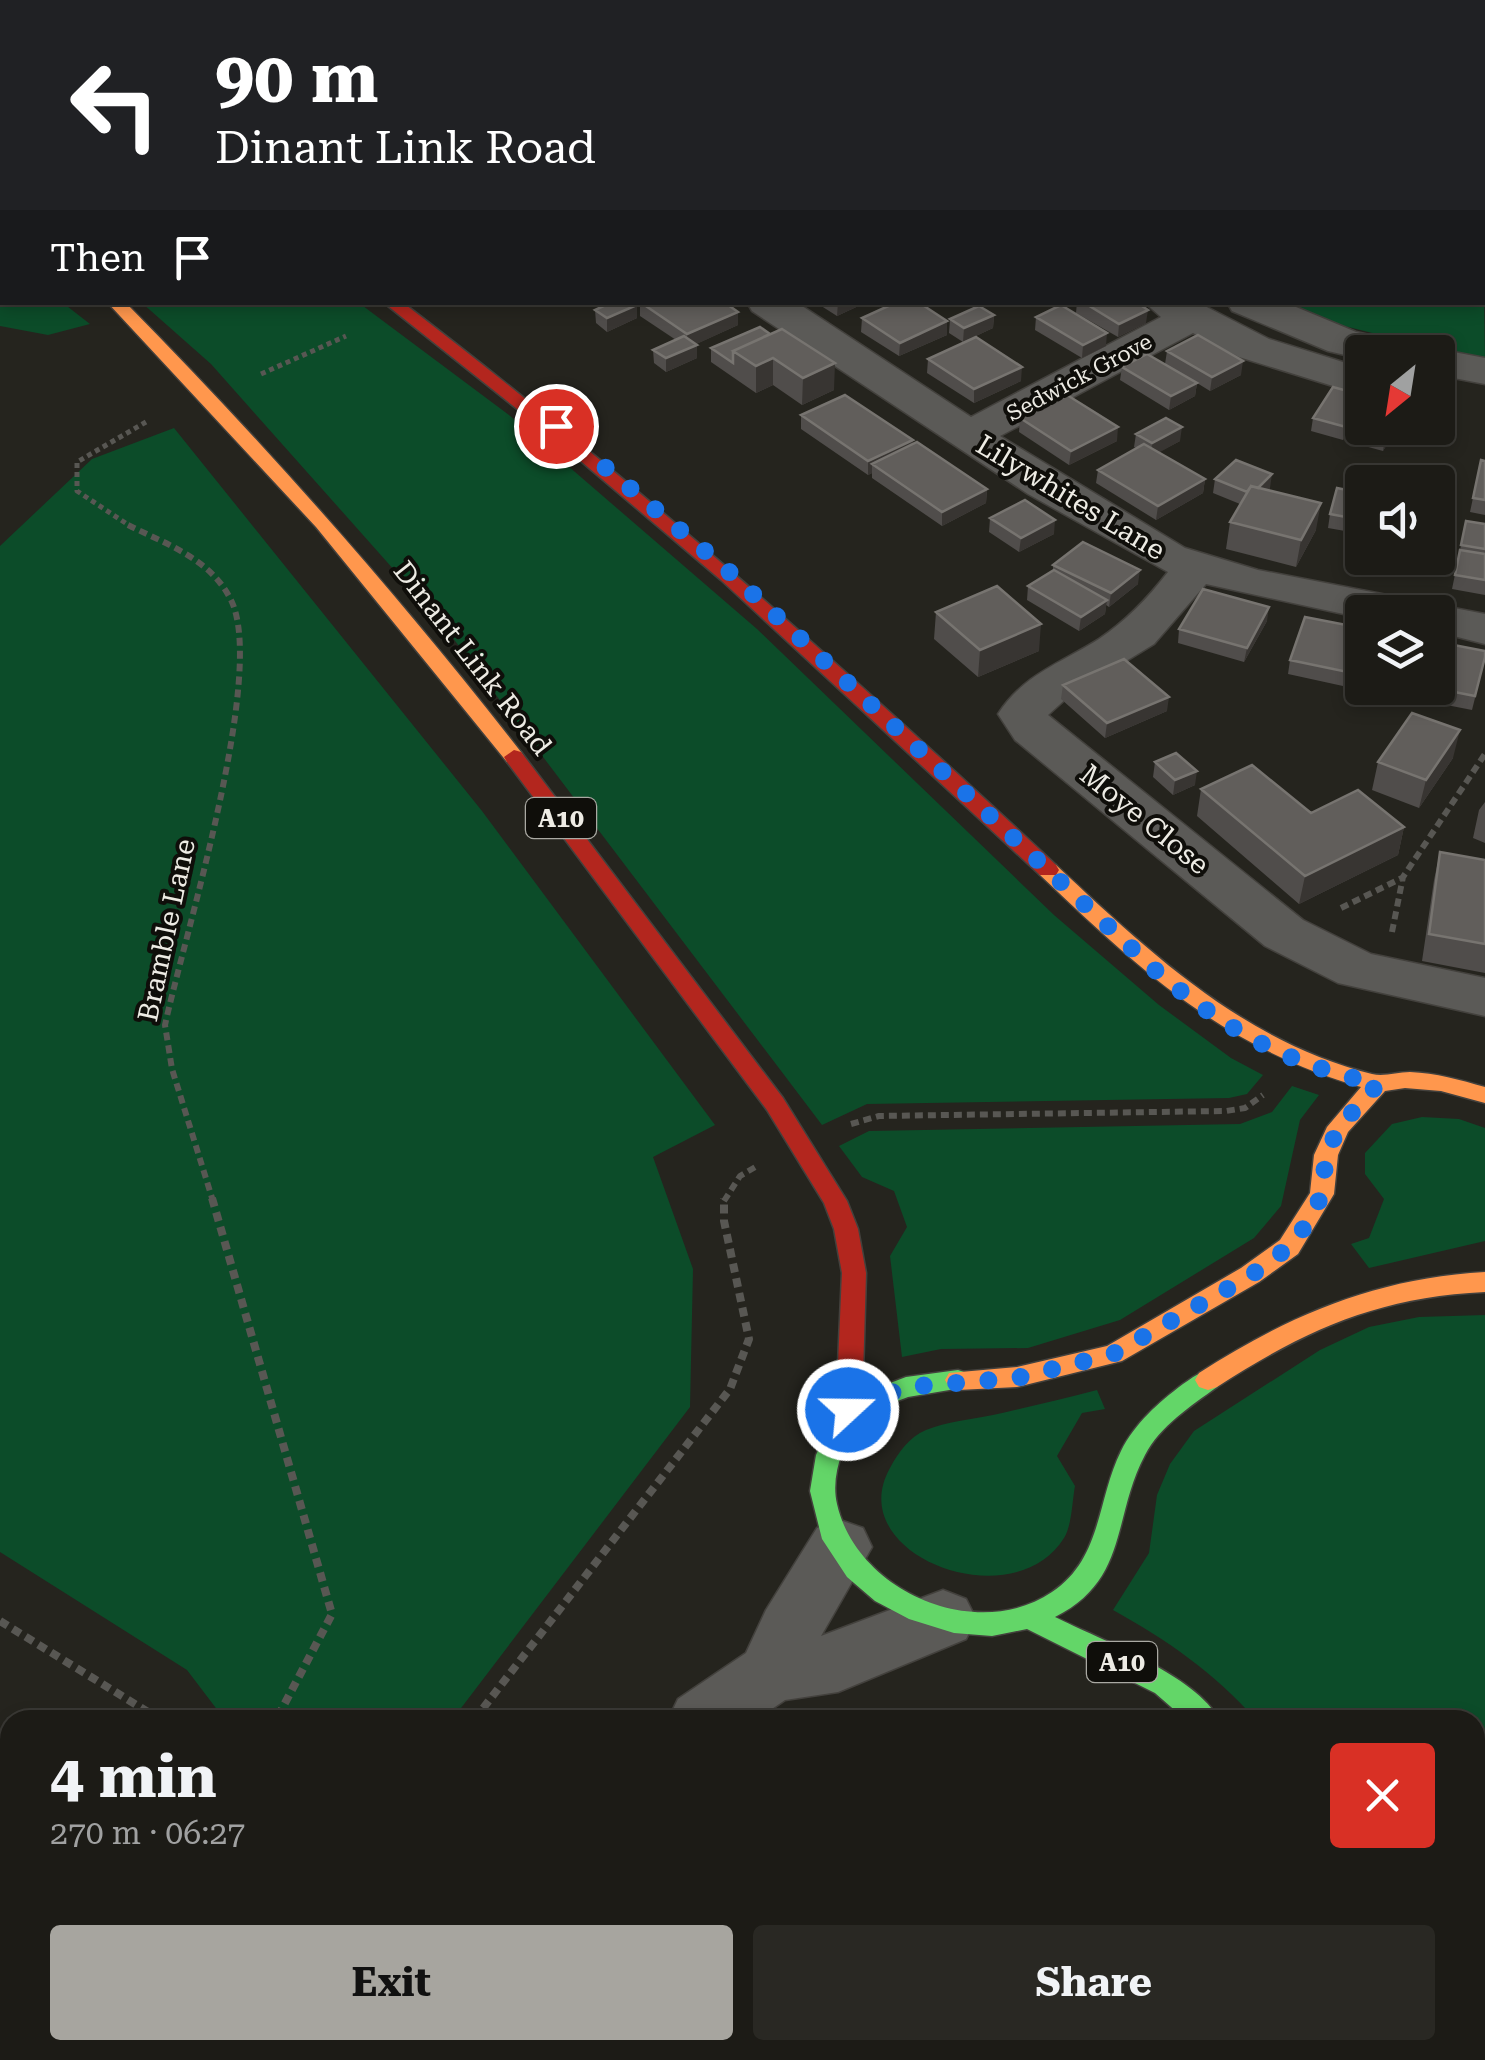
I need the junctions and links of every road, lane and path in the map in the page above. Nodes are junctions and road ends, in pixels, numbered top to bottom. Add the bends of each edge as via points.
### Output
1 (118, 305) edge
2 (395, 305) edge
3 (772, 305) edge
4 (1254, 305) edge
5 (1177, 310) edge
6 (346, 336) dead end
7 (1345, 341) edge
8 (1455, 365) edge
9 (1485, 371) edge
10 (261, 374) dead end
11 (1345, 377) edge
12 (1455, 399) edge
13 (1485, 404) edge
14 (146, 422) dead end
15 (968, 436) junction
16 (1196, 566) junction
17 (1345, 600) edge
18 (1455, 622) edge
19 (1485, 628) edge
20 (1485, 754) edge
21 (1357, 970) junction
22 (1485, 997) edge
23 (1378, 1084) junction
24 (1269, 1090) dead end
25 (1485, 1095) edge
26 (844, 1127) dead end
27 (773, 1156) dead end
28 (1485, 1282) edge
29 (848, 1410) junction
30 (840, 1547) junction
31 (1030, 1618) junction
32 (943, 1619) junction
33 (0, 1621) edge
34 (770, 1674) junction
35 (145, 1710) edge
36 (281, 1710) edge
37 (482, 1710) edge
38 (717, 1710) edge
39 (1194, 1710) edge

1 - 29 main road, Dinant Link Road / A10 via 273,460 353,553 593,859 818,1170 846,1229 852,1283
2 - 23 main road via 580,444 724,567 1208,1014 1292,1061
3 - 15 street, Lilywhites Lane
4 - 7 street
5 - 11 street via 1254,348
5 - 15 street, Sedwick Grove
6 - 10 path
8 - 9 street
12 - 13 street
14 - 36 path, Bramble Lane via 96,446 77,462 75,479 77,491 110,519 206,568 234,606 241,640 226,757 164,1031 332,1614
15 - 16 street, Lilywhites Lane via 1134,540
16 - 17 street, Lilywhites Lane
16 - 21 street, Moye Close via 1153,621 1033,696 1023,714 1032,729 1284,933
18 - 19 street
20 - 21 path via 1403,877 1388,952 1370,947
21 - 22 street, Moye Close
23 - 25 main road via 1441,1083
23 - 29 main road via 1339,1127 1310,1220 1289,1247 1250,1276 1113,1354 1017,1378 906,1387
24 - 26 path via 1245,1108 1226,1111 879,1116
27 - 37 path via 740,1176 724,1196 749,1338 730,1389
28 - 31 main road via 1412,1285 1325,1314 1162,1413 1136,1447 1099,1562 1078,1590
29 - 30 main road via 823,1467 824,1506
30 - 32 main road via 866,1578
30 - 34 street
31 - 32 main road via 990,1624
31 - 39 main road, A10 via 1165,1684
32 - 34 street via 838,1663
33 - 35 path
34 - 38 street

